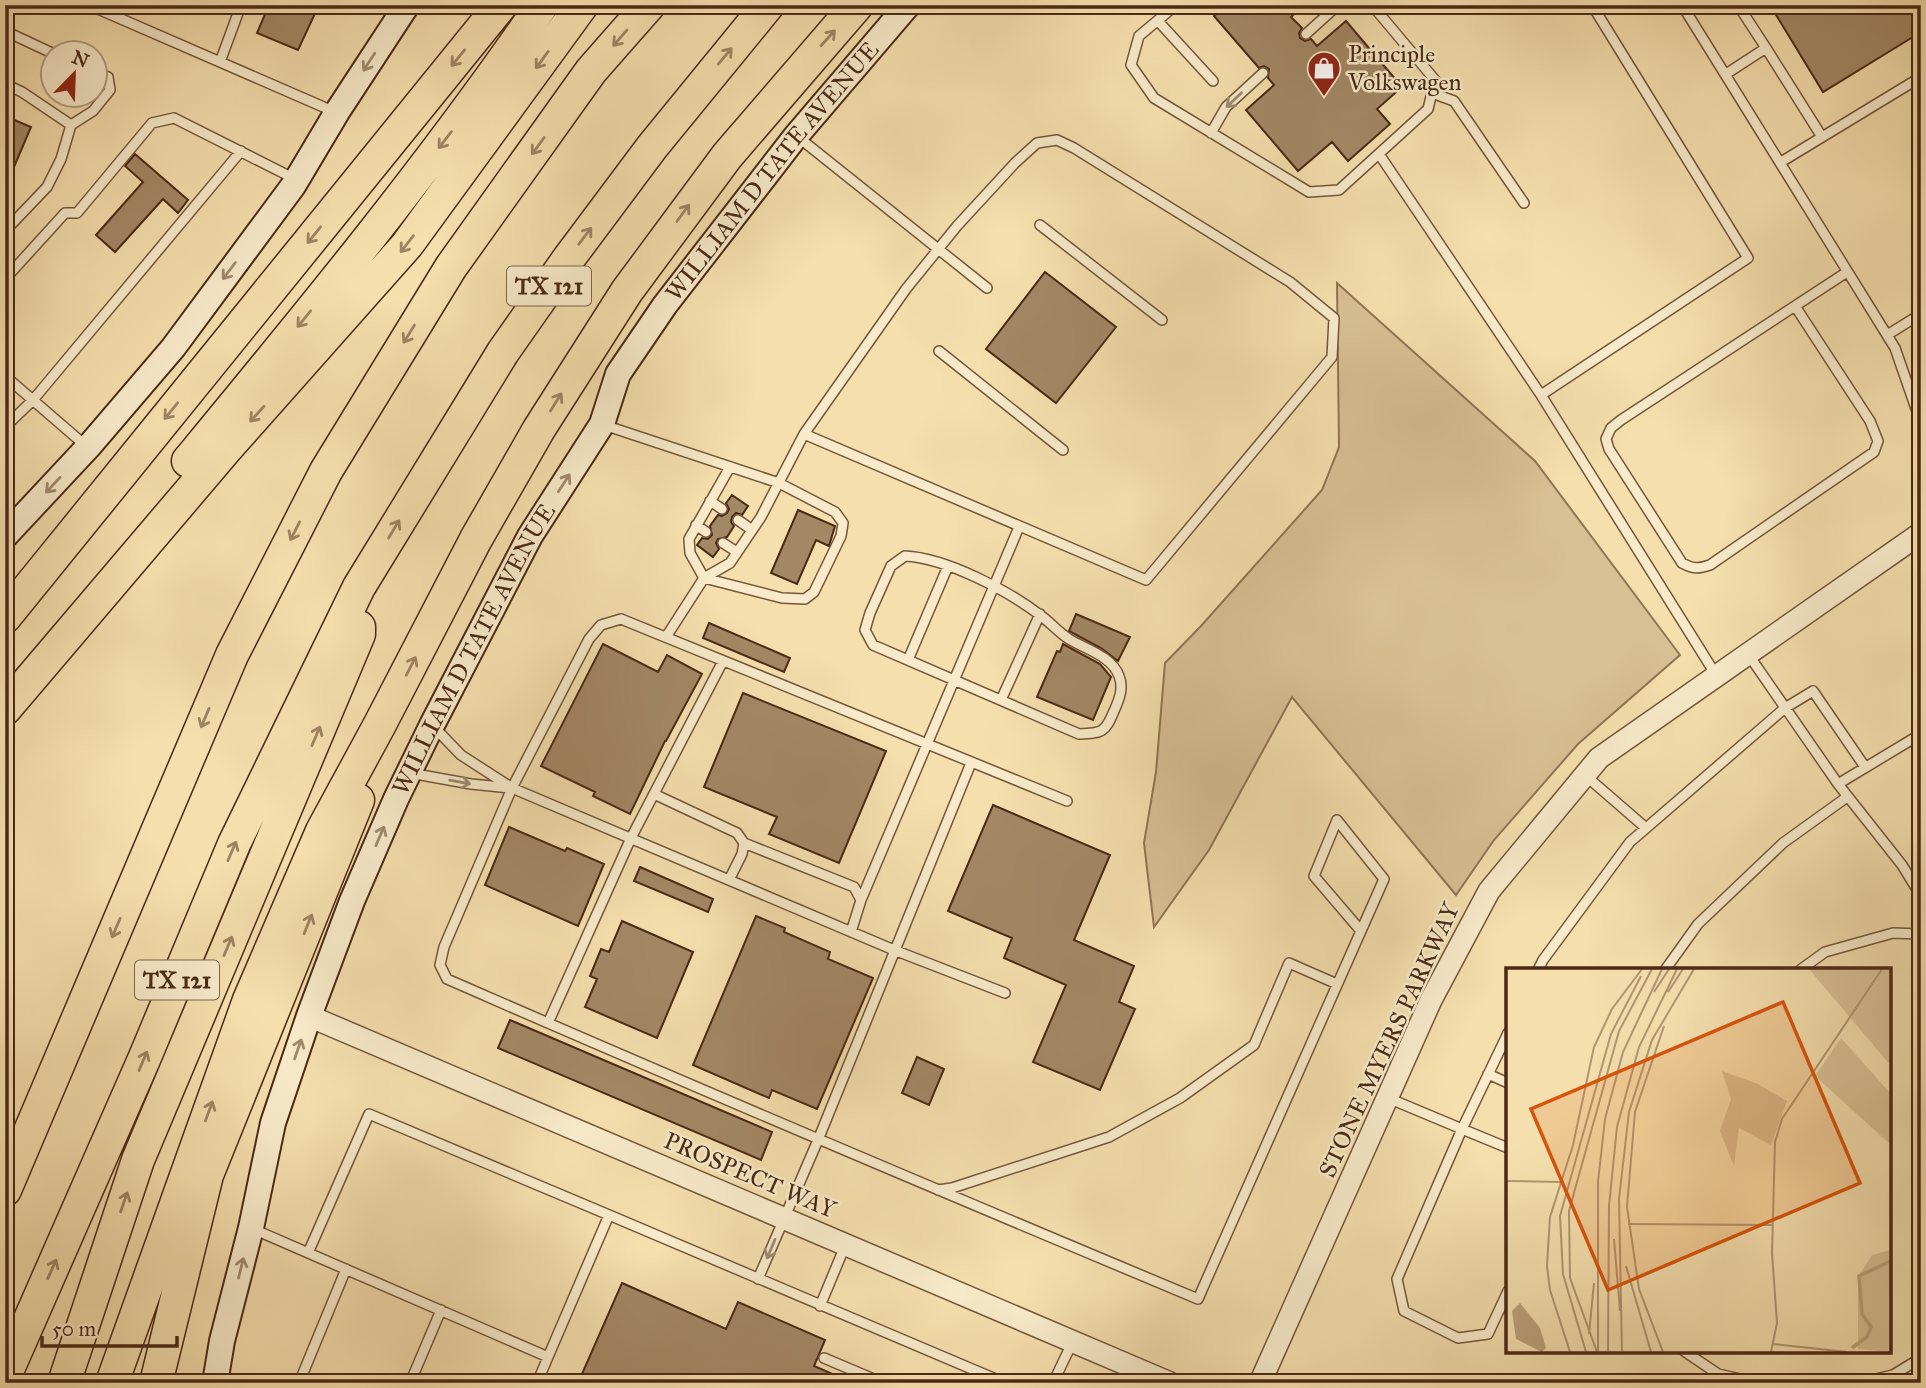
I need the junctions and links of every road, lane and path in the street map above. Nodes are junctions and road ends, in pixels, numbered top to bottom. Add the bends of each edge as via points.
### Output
1 (89, 5) edge
2 (241, 5) edge
3 (407, 5) edge
4 (501, 5) edge
5 (542, 5) edge
6 (582, 5) edge
7 (649, 5) edge
8 (768, 5) edge
9 (857, 5) edge
10 (908, 5) edge
11 (1176, 5) edge
12 (1338, 5) edge
13 (1372, 5) edge
14 (1592, 5) edge
15 (1682, 5) edge
16 (1738, 5) edge
17 (104, 8) edge
18 (1158, 20) junction
19 (5, 31) edge
20 (1306, 34) dead end
21 (38, 46) edge
22 (1766, 48) junction
23 (220, 62) junction
24 (1263, 73) dead end
25 (1726, 74) junction
26 (1921, 77) edge
27 (1213, 81) dead end
28 (5, 84) edge
29 (1432, 93) junction
30 (95, 108) edge
31 (337, 112) junction
32 (71, 125) junction
33 (1211, 133) junction
34 (796, 136) junction
35 (1822, 137) junction
36 (242, 151) junction
37 (1379, 154) junction
38 (1781, 162) junction
39 (296, 180) junction
40 (1524, 203) dead end
41 (1040, 225) dead end
42 (5, 231) edge
43 (939, 249) junction
44 (1847, 272) junction
45 (5, 279) edge
46 (987, 288) dead end
47 (1795, 306) junction
48 (1921, 313) edge
49 (1162, 320) dead end
50 (1887, 335) junction
51 (939, 351) dead end
52 (5, 376) edge
53 (1541, 395) junction
54 (33, 400) junction
55 (1921, 423) edge
56 (602, 425) junction
57 (5, 427) edge
58 (804, 434) junction
59 (88, 447) junction
60 (1063, 450) dead end
61 (730, 467) junction
62 (779, 483) junction
63 (710, 501) junction
64 (722, 509) dead end
65 (738, 520) dead end
66 (696, 525) junction
67 (1018, 527) junction
68 (752, 530) junction
69 (706, 532) dead end
70 (1921, 533) edge
71 (5, 536) edge
72 (723, 543) dead end
73 (737, 552) junction
74 (948, 566) junction
75 (704, 578) junction
76 (994, 585) junction
77 (359, 587) junction
78 (1040, 614) junction
79 (5, 617) edge
80 (666, 637) junction
81 (1748, 654) junction
82 (908, 660) junction
83 (723, 661) junction
84 (1717, 676) junction
85 (953, 680) junction
86 (5, 700) edge
87 (1001, 700) junction
88 (1785, 708) junction
89 (5, 709) edge
90 (432, 725) junction
91 (379, 726) junction
92 (1921, 734) edge
93 (926, 745) junction
94 (971, 763) junction
95 (1865, 767) junction
96 (409, 773) junction
97 (1585, 775) junction
98 (1838, 784) junction
99 (512, 788) junction
100 (654, 794) junction
101 (1847, 797) junction
102 (1067, 801) dead end
103 (1646, 828) junction
104 (631, 838) junction
105 (744, 843) junction
106 (729, 880) junction
107 (1921, 896) edge
108 (861, 900) junction
109 (1361, 931) junction
110 (851, 932) junction
111 (1921, 934) edge
112 (894, 950) junction
113 (1539, 968) edge
114 (1666, 968) edge
115 (1803, 968) edge
116 (1337, 984) junction
117 (1005, 993) dead end
118 (309, 1016) junction
119 (548, 1023) junction
120 (1506, 1037) edge
121 (1488, 1074) junction
122 (1506, 1082) edge
123 (1388, 1098) junction
124 (1462, 1129) junction
125 (28, 1133) junction
126 (818, 1140) junction
127 (1506, 1148) edge
128 (5, 1159) edge
129 (5, 1190) edge
130 (936, 1190) junction
131 (609, 1215) junction
132 (783, 1218) junction
133 (251, 1228) junction
134 (845, 1245) junction
135 (308, 1253) junction
136 (346, 1269) junction
137 (758, 1279) junction
138 (1506, 1294) edge
139 (820, 1306) junction
140 (441, 1310) junction
141 (1073, 1341) junction
142 (1687, 1353) edge
143 (548, 1357) junction
144 (824, 1357) dead end
145 (1921, 1358) edge
146 (5, 1376) edge
147 (64, 1383) edge
148 (112, 1383) edge
149 (156, 1383) edge
150 (215, 1383) edge
151 (299, 1383) edge
152 (410, 1383) edge
153 (537, 1383) edge
154 (883, 1383) edge
155 (1005, 1383) edge
156 (1053, 1383) edge
157 (1170, 1383) edge
158 (1260, 1383) edge
159 (1758, 1383) edge
160 (1859, 1383) edge

1 - 17 lane
2 - 23 lane
3 -> 31 main road
4 -> 79 highway
5 -> 86 highway via 386,217 13,677
6 -> 89 highway via 407,245
7 -> 125 highway, TX 121 via 592,71 451,267 326,471 232,656
77 -> 8 highway, TX 121 via 503,352 569,258
91 -> 9 highway via 504,488 627,291 726,156
10 - 34 main road, WILLIAM D TATE AVENUE
11 - 18 lane
12 - 20 lane
13 - 29 lane via 1435,80
14 - 53 lane via 1748,258
15 - 25 lane
16 - 22 lane
17 - 23 lane
18 - 27 lane
18 - 33 lane via 1139,36 1131,65 1154,98
19 - 21 lane
22 - 25 lane
22 - 35 lane
23 - 31 lane
24 -> 33 lane via 1226,107
25 - 38 lane
26 - 35 lane
28 - 32 lane
29 - 37 lane via 1428,109
29 - 40 lane via 1454,101
30 - 32 lane
31 - 39 main road
32 - 42 lane via 47,187
33 - 37 lane via 1309,192 1339,190
34 - 43 lane
34 - 56 main road, WILLIAM D TATE AVENUE via 665,305 618,374
35 - 38 lane
36 - 39 lane
36 - 45 lane via 174,118 152,123 77,213 65,213
36 - 54 lane
37 - 53 lane
38 - 44 lane
39 -> 59 main road via 173,348
41 - 49 lane
43 - 46 lane
43 - 58 lane
43 - 67 lane via 1023,156 1037,143 1056,140 1290,282 1334,318 1332,357 1146,580
44 - 47 lane
44 - 50 lane
47 - 47 lane via 1621,420 1606,439 1688,566 1710,565 1874,452 1876,432
48 - 50 lane
50 - 55 lane
51 - 60 lane
52 - 54 lane
53 - 84 lane
54 - 57 lane
54 - 59 lane
56 - 61 lane
90 -> 56 main road, WILLIAM D TATE AVENUE via 530,536
58 - 62 lane
58 - 67 lane
59 -> 71 main road
61 - 62 lane
61 - 63 lane
62 - 68 lane
62 - 75 lane via 835,512 843,523 814,592 805,599 782,598
63 - 64 lane
63 - 66 lane
65 - 68 lane
66 - 69 lane
66 - 75 lane via 689,539 690,553
67 - 76 lane
68 - 73 lane
70 - 81 street, STONE MYERS PARKWAY
72 - 73 lane
73 - 75 lane via 730,563
74 - 76 lane
74 - 82 lane
74 - 82 lane via 925,557 905,556 891,566 870,613 865,631 873,645
75 - 80 lane
76 - 78 lane
76 - 85 lane
146 -> 77 highway, TX 121 via 234,844
147 -> 77 highway via 138,1160 359,634
78 - 87 lane
78 - 87 lane via 1068,638 1111,663 1120,677 1121,695 1108,727 1079,734
80 - 83 lane
80 - 99 lane via 621,619 601,625 589,639
81 - 84 street, STONE MYERS PARKWAY
81 - 88 lane
82 - 85 lane
83 - 93 lane
83 - 100 lane
84 - 97 street, STONE MYERS PARKWAY via 1599,758
85 - 87 lane
85 - 93 lane
88 - 95 lane via 1813,691
88 - 98 lane
88 - 103 lane
90 - 96 main road, WILLIAM D TATE AVENUE
90 - 99 lane via 461,755
148 -> 91 highway via 249,1000 322,831
149 -> 91 highway via 207,1175 380,747
92 - 95 lane
93 - 94 lane
93 - 108 lane
94 - 102 lane
94 - 112 lane
95 - 98 lane
96 -> 99 lane
118 -> 96 main road, WILLIAM D TATE AVENUE via 352,901
97 - 103 lane
97 - 123 street, STONE MYERS PARKWAY via 1489,891
98 - 101 lane
99 - 104 lane
99 - 119 lane via 440,965 447,979
100 - 104 lane
100 - 105 lane via 737,833
101 - 107 lane via 1902,864
101 - 114 lane via 1783,843 1698,925
103 - 113 lane via 1630,842
104 - 106 lane
104 - 119 lane
105 - 106 lane
105 - 108 lane via 854,887
106 - 110 lane
108 - 110 lane
109 - 109 lane via 1384,879 1337,820 1314,876
109 - 116 lane
110 - 112 lane
111 - 115 lane via 1893,933 1825,953
112 - 117 lane
112 - 126 lane
116 - 130 lane via 1289,963 1254,1045 1180,1098 1109,1138
116 - 130 lane via 1198,1299
118 - 132 street, PROSPECT WAY
133 -> 118 main road, WILLIAM D TATE AVENUE via 272,1123
119 - 126 lane
120 - 121 lane
121 - 122 lane
121 - 124 lane
123 - 124 lane
123 - 158 street, STONE MYERS PARKWAY
124 - 127 lane
124 - 138 lane via 1397,1279 1404,1311 1458,1338 1488,1334
125 - 128 highway
125 - 129 highway, TX 121
126 - 130 lane
126 - 132 lane
131 - 135 lane via 369,1114
131 - 137 lane
131 - 143 lane
132 - 134 street, PROSPECT WAY
132 -> 137 lane
133 - 135 lane
150 -> 133 main road, WILLIAM D TATE AVENUE
134 - 139 lane
134 - 141 street, PROSPECT WAY
135 - 136 lane
136 - 140 lane
136 - 151 lane
137 - 139 lane
139 - 155 lane
140 - 143 lane
140 - 152 lane
141 - 156 lane
141 - 157 street, PROSPECT WAY
142 - 159 lane via 1718,1374
143 - 153 lane
144 - 154 lane
145 - 160 lane via 1893,1375

